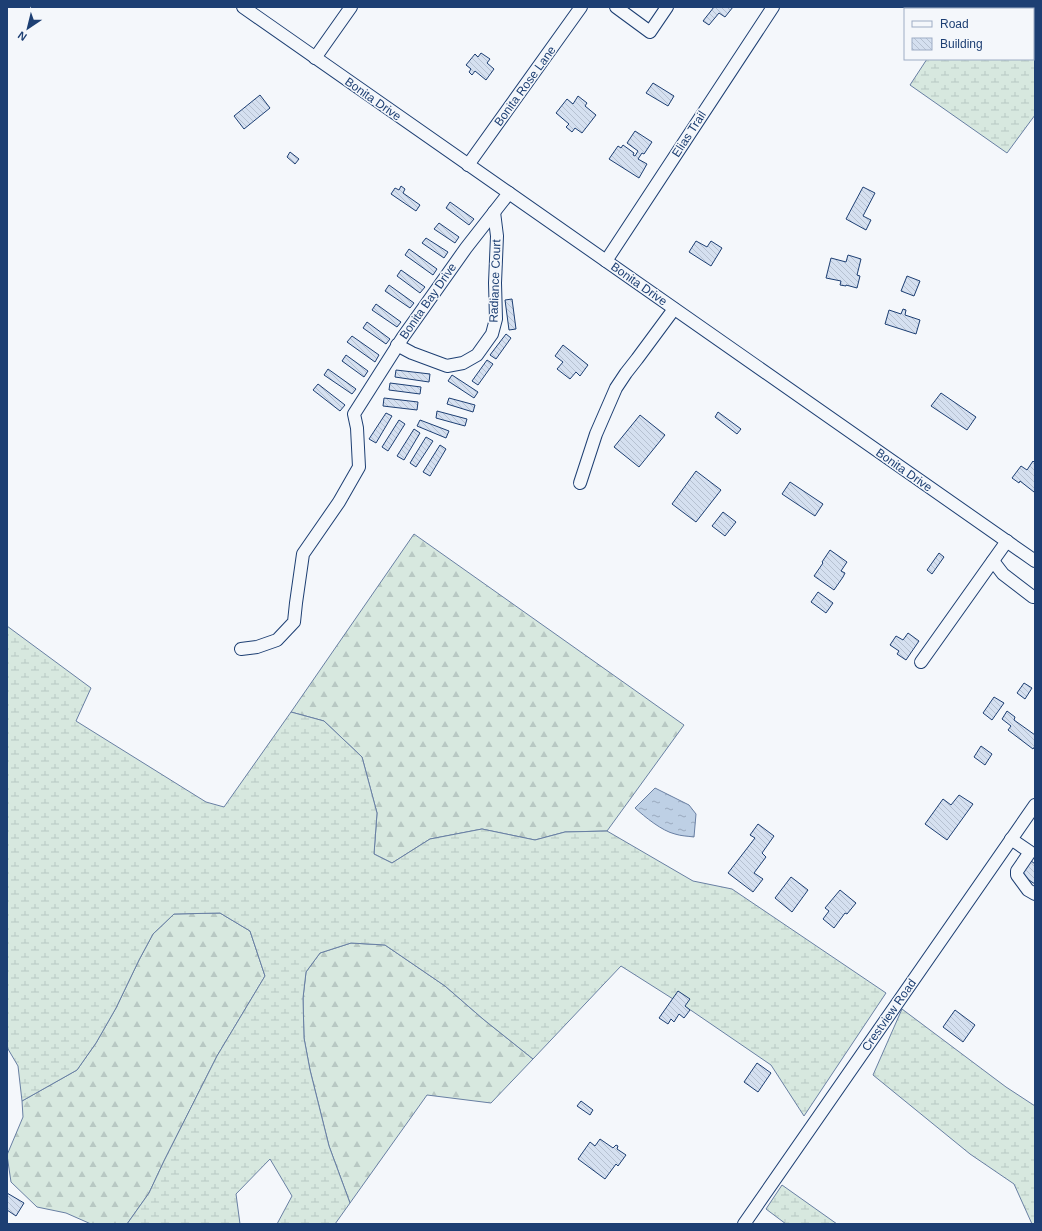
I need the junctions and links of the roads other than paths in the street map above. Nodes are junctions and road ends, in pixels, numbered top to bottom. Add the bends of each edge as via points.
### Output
1 (243, 7) edge
2 (351, 7) edge
3 (581, 7) edge
4 (616, 7) edge
5 (667, 7) edge
6 (773, 7) edge
7 (315, 58) junction
8 (468, 165) junction
9 (509, 193) junction
10 (494, 212) junction
11 (606, 261) junction
12 (674, 309) junction
13 (397, 345) junction
14 (580, 484) dead end
15 (1007, 541) junction
16 (992, 561) junction
17 (1035, 561) edge
18 (1033, 597) dead end
19 (241, 649) dead end
20 (921, 662) dead end
21 (1035, 805) edge
22 (1012, 839) junction
23 (1035, 894) edge
24 (744, 1224) edge

1 - 7 street, Bonita Drive
2 - 7 street
3 - 8 street, Bonita Rose Lane
4 - 5 street via 650,32
6 - 11 street, Elias Trail
7 - 8 street, Bonita Drive
8 - 9 street, Bonita Drive
9 - 10 street, Bonita Bay Drive
9 - 11 street, Bonita Drive
10 - 13 street, Bonita Bay Drive
10 - 13 street, Radiance Court via 497,236 496,319 492,334 477,355 463,363 447,366
11 - 12 street, Bonita Drive
12 - 14 street via 616,388 596,434
12 - 15 street, Bonita Drive
13 - 19 street, Bonita Bay Drive via 354,414 359,467 339,502 303,554 294,622 277,640
15 - 16 street
15 - 17 street, Bonita Drive
16 - 18 street via 1003,574
16 - 20 street
21 - 22 street, Crestview Road
22 - 23 street via 1030,852 1017,875 1028,890
22 - 24 street, Crestview Road

